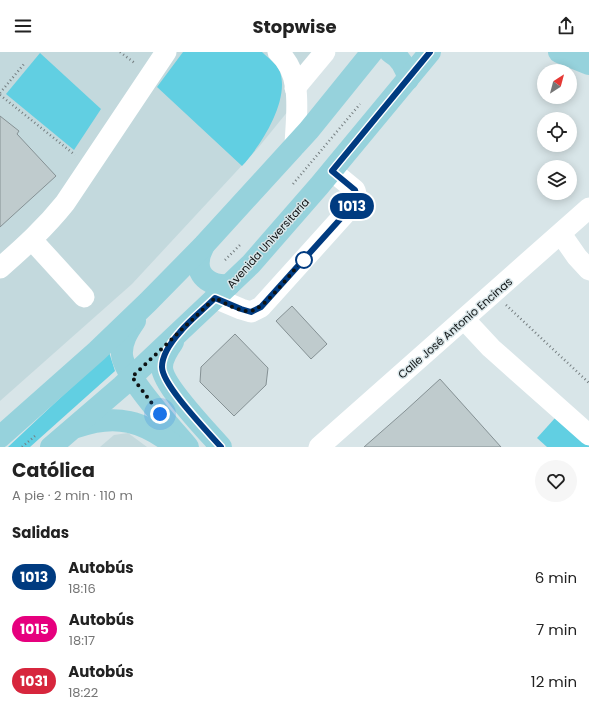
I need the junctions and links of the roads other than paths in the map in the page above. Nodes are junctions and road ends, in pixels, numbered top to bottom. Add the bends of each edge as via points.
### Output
1 (166, 52) edge
2 (278, 52) edge
3 (325, 52) edge
4 (372, 52) edge
5 (390, 52) edge
6 (430, 52) edge
7 (559, 52) edge
8 (589, 64) edge
9 (408, 79) junction
10 (296, 88) junction
11 (295, 146) junction
12 (332, 171) junction
13 (589, 208) edge
14 (561, 234) junction
15 (32, 240) junction
16 (204, 245) junction
17 (0, 268) edge
18 (589, 270) edge
19 (222, 292) junction
20 (84, 297) dead end
21 (148, 302) junction
22 (464, 319) junction
23 (180, 331) junction
24 (132, 377) junction
25 (72, 428) junction
26 (589, 435) edge
27 (0, 437) edge
28 (51, 447) edge
29 (176, 447) edge
30 (188, 447) edge
31 (221, 447) edge
32 (319, 447) edge

1 - 15 street via 65,203
2 - 10 street via 291,68
3 - 10 street
4 - 11 main road
5 - 9 main road via 403,64
6 - 9 main road, Avenida Universitaria
7 - 8 main road
9 - 12 main road, Avenida Universitaria
10 - 11 street
11 - 16 main road
12 - 19 main road, Avenida Universitaria via 255,259
12 - 19 street via 355,190 357,198 261,307 251,312
13 - 14 street, Calle José Antonio Encinas
14 - 18 street
14 - 22 street, Calle José Antonio Encinas
15 - 17 street
15 - 20 street
16 - 19 main road via 198,263 206,280
16 - 21 main road
19 - 23 main road, Avenida Universitaria
21 - 24 main road via 123,344 123,361
21 - 27 main road
22 - 26 street via 491,348
22 - 32 street, Calle José Antonio Encinas
23 - 24 main road, Avenida Universitaria
23 - 31 main road via 163,361 165,378
24 - 25 main road, Avenida Universitaria
24 - 30 main road
25 - 28 main road, Avenida Universitaria
25 - 29 main road via 100,420 124,420 146,428

